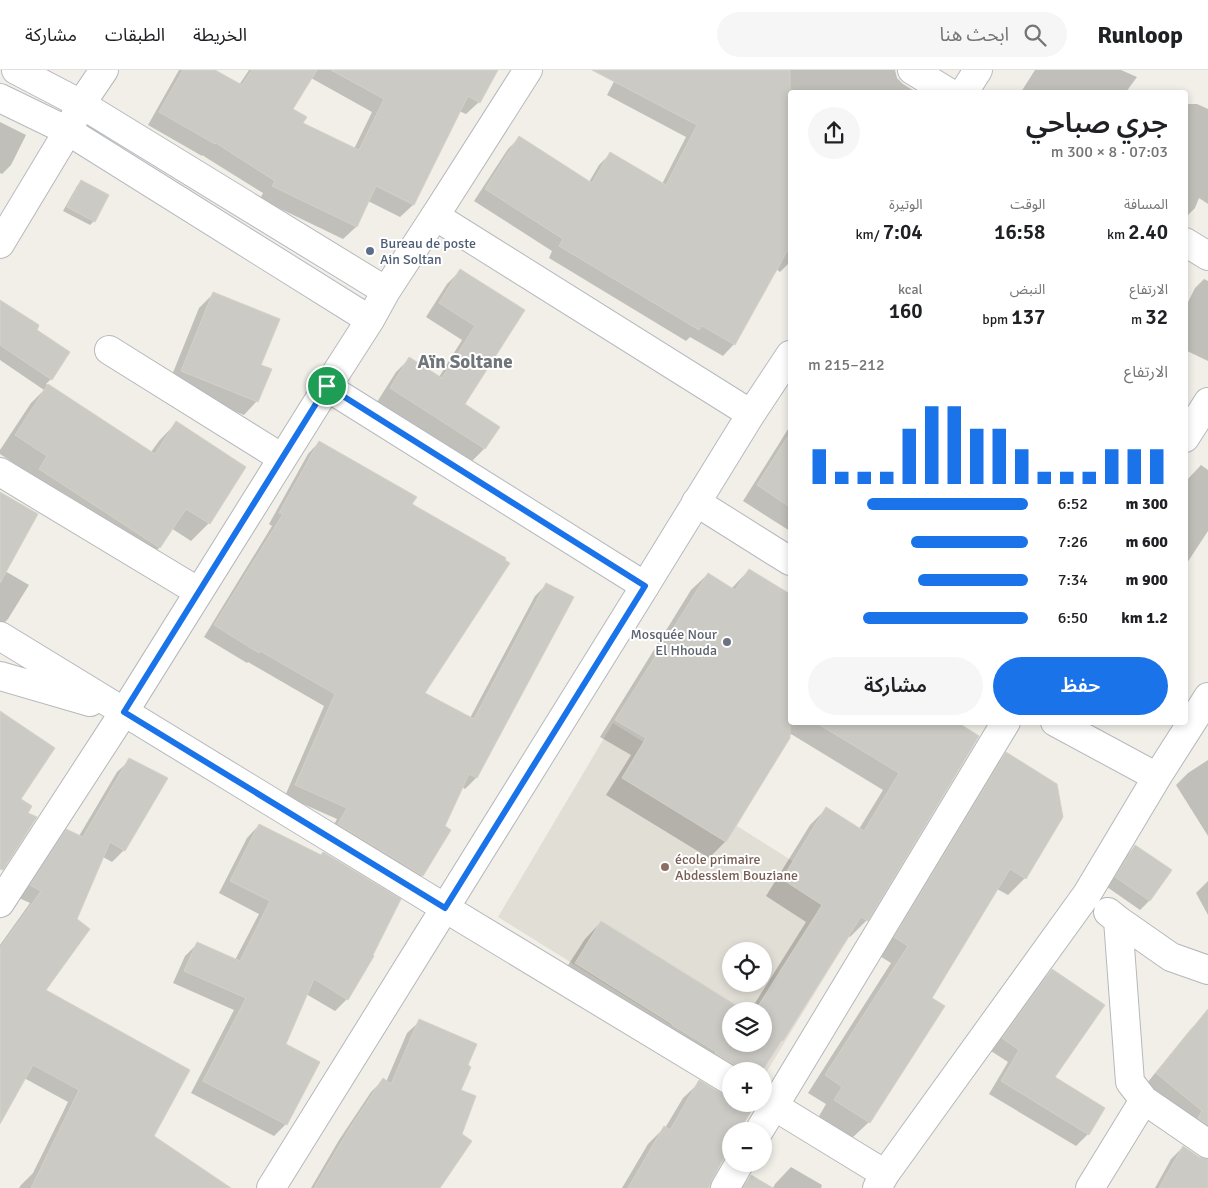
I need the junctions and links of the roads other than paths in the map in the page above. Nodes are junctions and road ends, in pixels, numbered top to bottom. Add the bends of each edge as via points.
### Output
1 (16, 70) edge
2 (104, 70) edge
3 (528, 70) edge
4 (912, 70) edge
5 (978, 70) edge
6 (945, 90) edge
7 (965, 90) edge
8 (0, 98) edge
9 (81, 104) junction
10 (68, 131) junction
11 (436, 216) junction
12 (0, 244) edge
13 (1188, 244) edge
14 (1208, 256) edge
15 (386, 291) junction
16 (370, 320) junction
17 (109, 350) dead end
18 (788, 358) edge
19 (327, 386) junction
20 (1208, 402) edge
21 (751, 414) junction
22 (1188, 433) edge
23 (282, 458) junction
24 (0, 472) edge
25 (696, 502) junction
26 (788, 560) edge
27 (645, 586) junction
28 (199, 592) junction
29 (0, 636) edge
30 (0, 676) edge
31 (1208, 697) edge
32 (124, 712) junction
33 (1004, 725) edge
34 (1061, 725) edge
35 (1156, 777) junction
36 (1087, 894) junction
37 (0, 903) edge
38 (445, 908) junction
39 (1118, 920) junction
40 (1208, 970) edge
41 (722, 1076) edge
42 (772, 1098) edge
43 (1144, 1100) junction
44 (772, 1105) edge
45 (1208, 1144) edge
46 (734, 1172) edge
47 (881, 1181) edge
48 (271, 1188) edge
49 (724, 1188) edge
50 (1090, 1188) edge

1 - 9 street
2 - 9 street
3 - 11 street
4 - 6 street
5 - 7 street
8 - 10 street
9 - 10 street
9 - 15 street
10 - 12 street
10 - 16 street
11 - 15 street
11 - 21 street
13 - 14 street
15 - 16 street
16 - 19 street
17 - 23 street
18 - 21 street
19 - 23 street
19 - 27 street
20 - 22 street
21 - 25 street
23 - 28 street
24 - 28 street
25 - 26 street
25 - 27 street
27 - 38 street
28 - 32 street
29 - 32 street
30 - 32 street
31 - 35 street
32 - 37 street
32 - 38 street
33 - 42 street
34 - 35 street
35 - 36 street
36 - 39 street
36 - 47 street
38 - 41 street
38 - 48 street
39 - 40 street via 1171,957
39 - 43 street via 1130,1082
43 - 45 street
43 - 50 street
44 - 47 street
46 - 49 street

